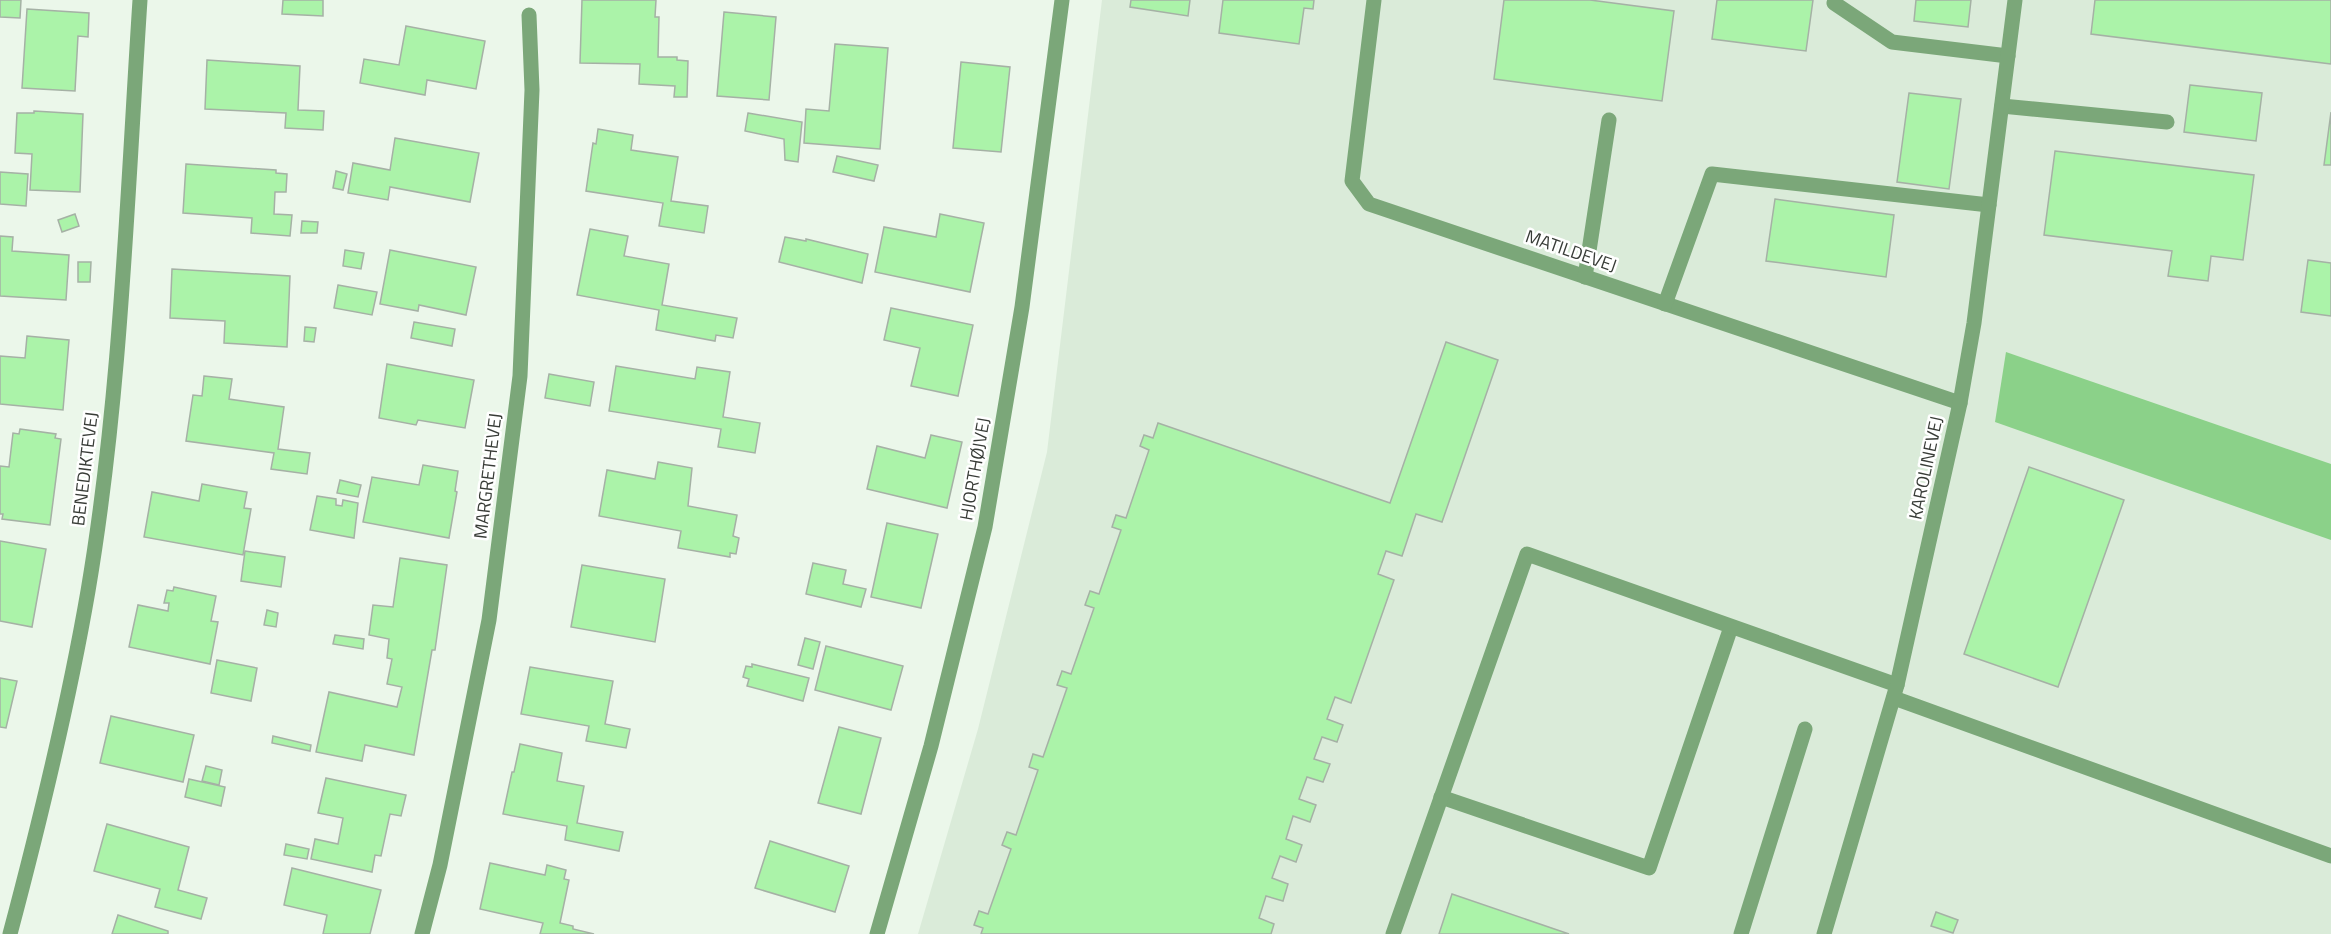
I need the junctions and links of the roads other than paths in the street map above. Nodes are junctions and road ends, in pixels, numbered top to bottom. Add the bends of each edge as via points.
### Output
1 (140, 0) edge
2 (1062, 0) edge
3 (1374, 0) edge
4 (2016, 0) edge
5 (1834, 3) dead end
6 (529, 15) dead end
7 (2008, 56) junction
8 (2002, 106) junction
9 (1609, 120) dead end
10 (2167, 122) dead end
11 (1989, 205) junction
12 (1585, 277) junction
13 (1665, 304) junction
14 (1960, 404) junction
15 (1731, 627) junction
16 (1895, 692) junction
17 (1805, 729) dead end
18 (1441, 797) junction
19 (2331, 856) edge
20 (1827, 933) edge
21 (10, 934) edge
22 (422, 934) edge
23 (877, 934) edge
24 (1393, 934) edge
25 (1741, 934) edge

1 - 21 street, BENEDIKTEVEJ via 112,410 94,548 49,782
2 - 23 street, HJORTHØJVEJ via 1022,308 985,527 931,746
3 - 12 street, MATILDEVEJ via 1352,181 1357,189 1369,204
4 - 7 street, KAROLINEVEJ
5 - 7 street via 1892,42
6 - 22 street, MARGRETHEVEJ via 532,90 520,376 489,620 440,865
7 - 8 street, KAROLINEVEJ
8 - 10 street
8 - 11 street, KAROLINEVEJ
9 - 12 street
11 - 13 street via 1712,174
11 - 14 street, KAROLINEVEJ
12 - 13 street, MATILDEVEJ
13 - 14 street, MATILDEVEJ
14 - 16 street, KAROLINEVEJ
15 - 16 street
15 - 18 street via 1648,868
15 - 18 street via 1527,554
16 - 19 street
16 - 20 street, KAROLINEVEJ
17 - 25 street
18 - 24 street

